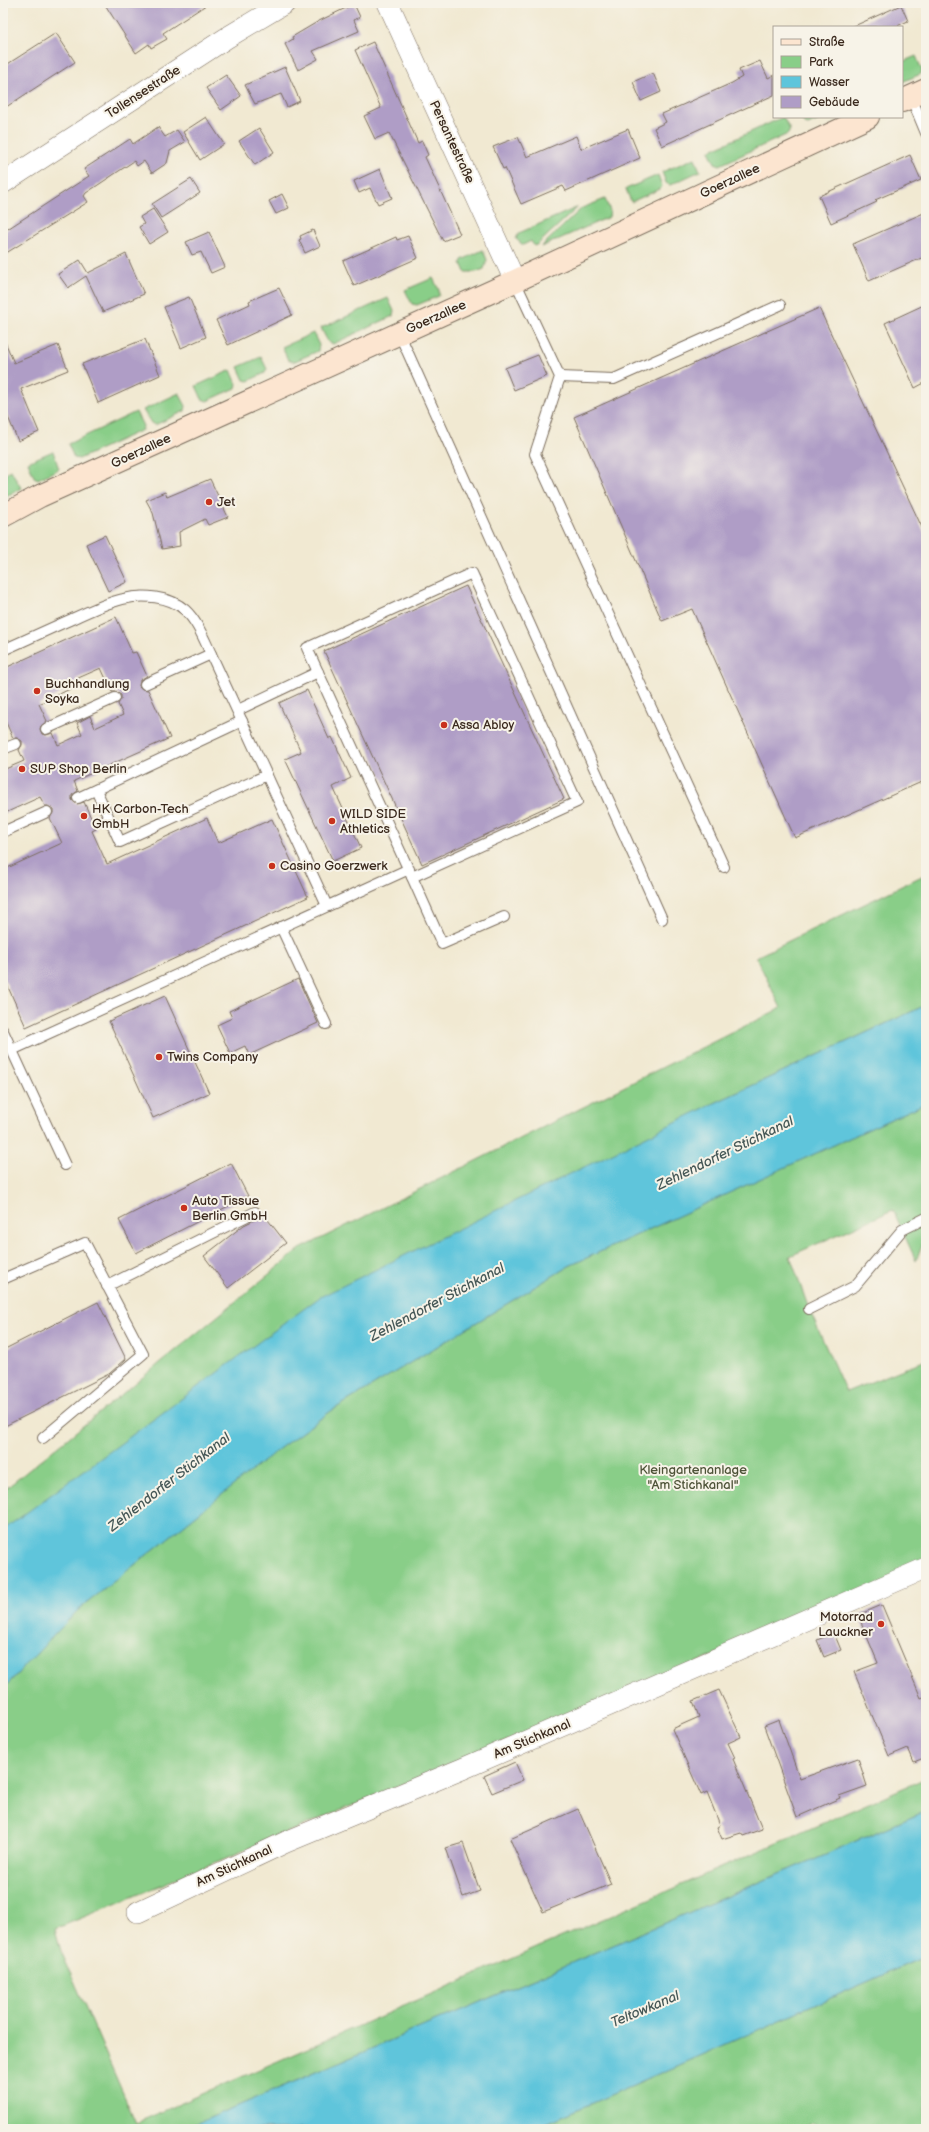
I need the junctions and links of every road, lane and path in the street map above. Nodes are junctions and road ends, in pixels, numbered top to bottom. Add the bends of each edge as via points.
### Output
1 (285, 3) edge
2 (388, 3) edge
3 (913, 96) edge
4 (866, 118) edge
5 (926, 133) edge
6 (3, 183) edge
7 (515, 281) junction
8 (780, 305) dead end
9 (399, 333) junction
10 (560, 377) junction
11 (3, 516) edge
12 (3, 650) edge
13 (211, 654) junction
14 (318, 672) junction
15 (145, 684) dead end
16 (115, 698) dead end
17 (238, 710) junction
18 (242, 721) junction
19 (46, 730) dead end
20 (16, 744) dead end
21 (3, 749) edge
22 (267, 775) junction
23 (96, 790) junction
24 (78, 798) dead end
25 (47, 812) dead end
26 (3, 832) edge
27 (724, 867) dead end
28 (410, 873) junction
29 (327, 906) junction
30 (504, 917) dead end
31 (662, 919) dead end
32 (281, 927) junction
33 (326, 1024) dead end
34 (3, 1031) edge
35 (12, 1050) junction
36 (65, 1166) dead end
37 (255, 1212) dead end
38 (926, 1218) edge
39 (3, 1280) edge
40 (107, 1286) junction
41 (809, 1309) dead end
42 (43, 1438) dead end
43 (926, 1568) edge
44 (138, 1912) dead end

1 - 6 street, Tollensestraße
2 - 7 street, Persantestraße
3 - 5 lane
4 - 7 main road, Goerzallee
7 - 9 main road, Goerzallee
7 - 10 lane
8 - 10 lane via 614,379
9 - 11 main road, Goerzallee via 48,493
9 - 31 lane
10 - 27 lane via 535,454
12 - 13 lane via 104,605 139,597 171,602 184,609 195,621
13 - 15 lane
13 - 17 lane
14 - 17 lane
14 - 28 lane
14 - 28 lane via 307,648 472,573 577,802
16 - 19 lane
17 - 18 lane
18 - 22 lane
18 - 23 lane
20 - 21 lane
22 - 23 lane via 120,842
22 - 29 lane
23 - 24 lane
25 - 26 lane
28 - 29 lane
28 - 30 lane via 442,944
29 - 32 lane
32 - 33 lane
32 - 35 lane
34 - 35 lane
35 - 36 lane
37 - 40 lane
38 - 41 lane via 902,1230 855,1286
39 - 40 lane via 85,1243
40 - 42 lane via 143,1354
43 - 44 street, Am Stichkanal via 462,1769 286,1842

